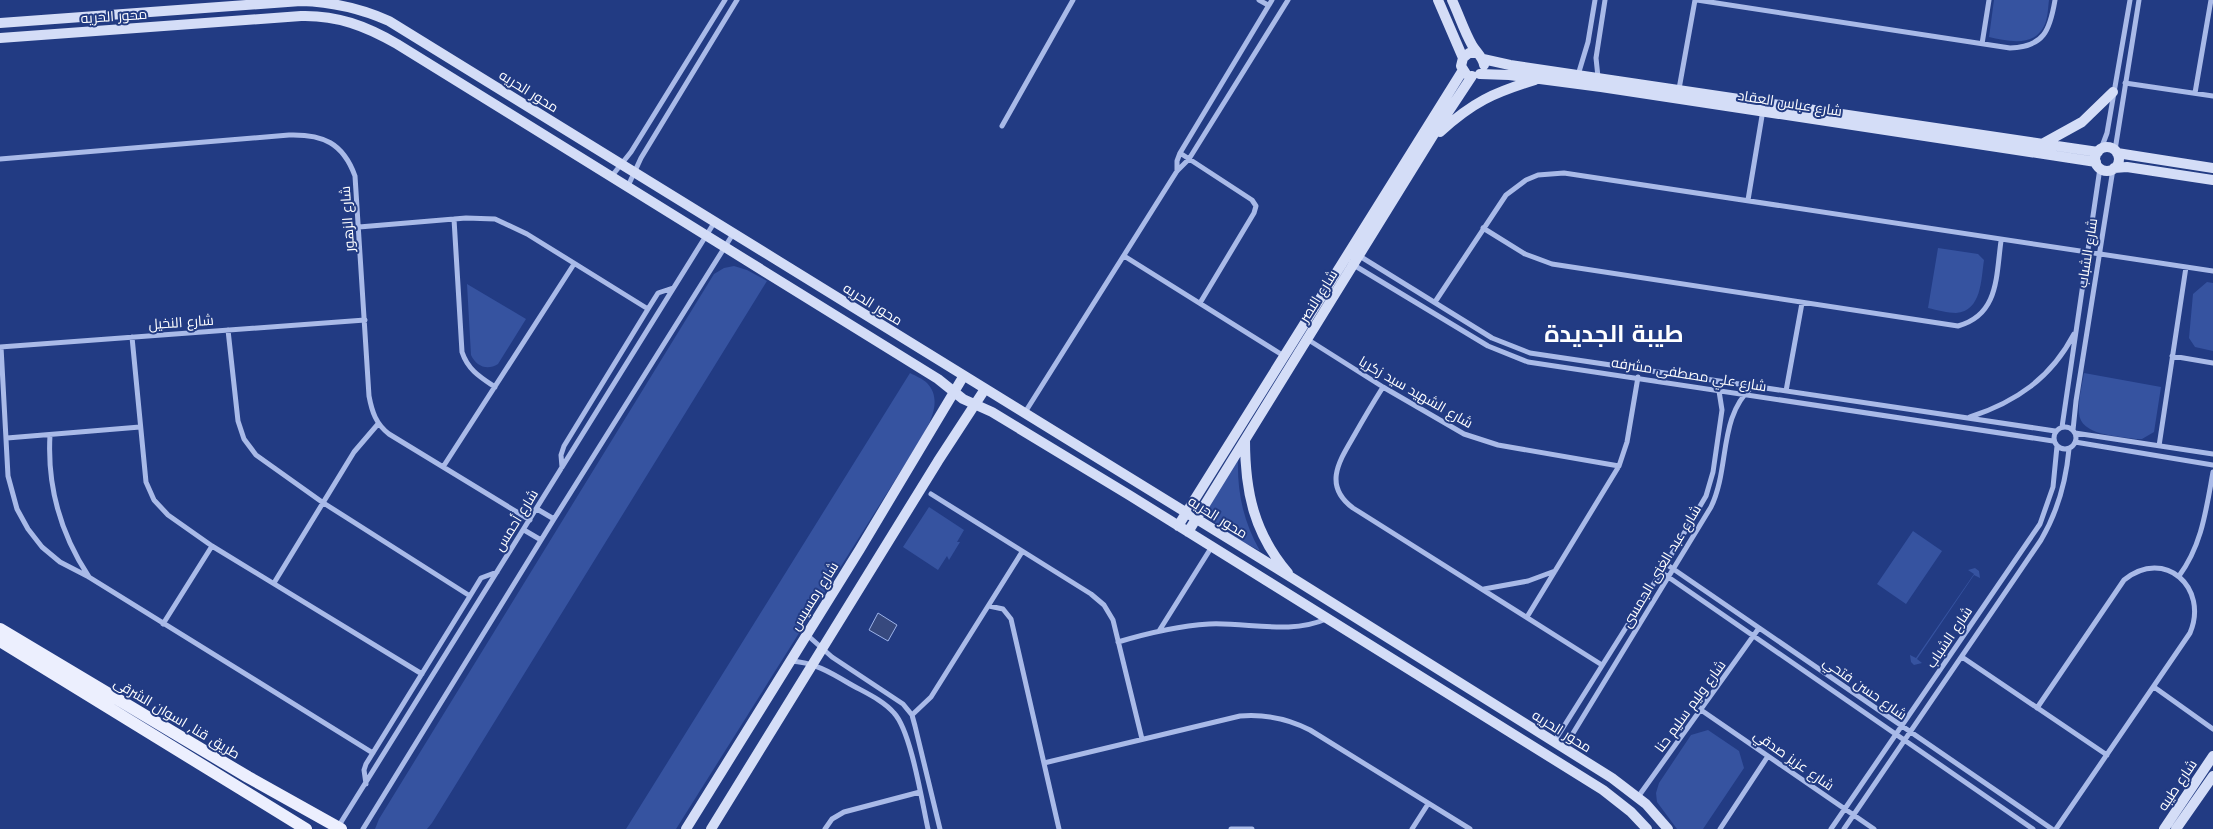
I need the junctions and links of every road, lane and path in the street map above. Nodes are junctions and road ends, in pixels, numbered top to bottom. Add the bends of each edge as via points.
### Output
1 (725, 0) edge
2 (737, 0) edge
3 (1073, 0) edge
4 (1259, 0) edge
5 (1272, 0) edge
6 (1288, 0) edge
7 (1438, 0) edge
8 (1452, 0) edge
9 (1595, 0) edge
10 (1605, 0) edge
11 (1696, 0) edge
12 (1989, 0) edge
13 (2055, 0) edge
14 (2130, 0) edge
15 (2139, 0) edge
16 (2211, 0) edge
17 (1268, 6) junction
18 (0, 23) edge
19 (2210, 23) edge
20 (0, 38) edge
21 (1982, 44) junction
22 (1480, 56) junction
23 (1463, 58) junction
24 (1462, 70) junction
25 (1476, 75) junction
26 (1538, 79) junction
27 (1576, 79) junction
28 (1600, 83) junction
29 (2125, 84) junction
30 (1679, 89) junction
31 (2113, 92) junction
32 (2194, 93) junction
33 (2213, 96) edge
34 (1765, 102) junction
35 (1763, 113) junction
36 (1002, 126) dead end
37 (1431, 139) junction
38 (2044, 143) junction
39 (2116, 152) junction
40 (1180, 153) junction
41 (2099, 158) junction
42 (0, 159) edge
43 (1189, 159) junction
44 (621, 166) junction
45 (2213, 168) edge
46 (2114, 169) junction
47 (1177, 171) junction
48 (633, 173) junction
49 (611, 177) junction
50 (2213, 180) edge
51 (628, 187) junction
52 (1748, 200) junction
53 (454, 219) junction
54 (714, 222) junction
55 (360, 227) junction
56 (1483, 228) junction
57 (733, 234) junction
58 (706, 235) junction
59 (2001, 241) junction
60 (725, 247) junction
61 (2088, 253) junction
62 (2099, 255) junction
63 (1124, 256) junction
64 (1352, 257) junction
65 (574, 264) junction
66 (2186, 267) junction
67 (2213, 271) edge
68 (673, 288) junction
69 (1435, 302) junction
70 (1802, 302) junction
71 (1200, 303) junction
72 (648, 309) junction
73 (365, 320) junction
74 (228, 330) junction
75 (2076, 330) junction
76 (1302, 336) junction
77 (132, 337) junction
78 (0, 347) edge
79 (2172, 356) junction
80 (1288, 359) junction
81 (2213, 363) edge
82 (963, 377) junction
83 (1638, 377) junction
84 (1714, 381) junction
85 (1752, 386) junction
86 (495, 387) junction
87 (1382, 387) junction
88 (985, 389) junction
89 (1719, 391) junction
90 (1786, 391) junction
91 (954, 392) junction
92 (1743, 395) junction
93 (974, 406) junction
94 (1024, 414) junction
95 (1969, 418) junction
96 (378, 424) junction
97 (1044, 426) junction
98 (140, 427) junction
99 (2062, 427) junction
100 (2055, 431) junction
101 (2074, 432) junction
102 (1236, 434) junction
103 (50, 435) junction
104 (6, 438) junction
105 (1036, 439) junction
106 (1245, 440) junction
107 (2075, 442) junction
108 (2055, 444) junction
109 (2159, 446) junction
110 (2069, 449) junction
111 (2213, 454) edge
112 (2213, 465) edge
113 (1620, 466) junction
114 (443, 467) junction
115 (562, 468) junction
116 (2213, 472) edge
117 (931, 494) dead end
118 (322, 502) junction
119 (537, 509) junction
120 (1186, 513) junction
121 (554, 519) junction
122 (530, 520) junction
123 (1196, 520) junction
124 (1178, 526) junction
125 (524, 530) junction
126 (1188, 532) junction
127 (541, 540) junction
128 (212, 546) junction
129 (1211, 548) junction
130 (1022, 552) junction
131 (1666, 564) junction
132 (1672, 568) junction
133 (1555, 570) junction
134 (498, 572) junction
135 (1661, 572) junction
136 (2179, 576) junction
137 (90, 577) junction
138 (1667, 577) junction
139 (1294, 579) junction
140 (274, 583) junction
141 (1483, 589) junction
142 (470, 596) junction
143 (989, 606) junction
144 (1527, 617) junction
145 (1327, 619) junction
146 (163, 624) junction
147 (1759, 628) junction
148 (0, 629) edge
149 (1159, 631) junction
150 (806, 634) junction
151 (1753, 636) junction
152 (0, 641) edge
153 (1118, 642) junction
154 (821, 648) junction
155 (1962, 657) junction
156 (790, 660) junction
157 (812, 664) junction
158 (1602, 665) junction
159 (422, 674) junction
160 (2154, 687) junction
161 (2037, 708) junction
162 (1701, 710) junction
163 (912, 715) junction
164 (1902, 727) junction
165 (2213, 729) edge
166 (1910, 732) junction
167 (1896, 735) junction
168 (1142, 739) junction
169 (1904, 741) junction
170 (1554, 742) junction
171 (1564, 748) junction
172 (372, 753) junction
173 (2107, 755) junction
174 (1768, 756) junction
175 (2213, 756) edge
176 (1044, 763) junction
177 (2213, 776) edge
178 (366, 784) junction
179 (920, 792) junction
180 (1638, 797) junction
181 (1428, 804) junction
182 (1845, 809) junction
183 (1854, 815) junction
184 (338, 828) edge
185 (306, 829) edge
186 (363, 829) edge
187 (686, 829) edge
188 (711, 829) edge
189 (825, 829) edge
190 (928, 829) edge
191 (940, 829) edge
192 (1059, 829) edge
193 (1231, 829) edge
194 (1252, 829) edge
195 (1412, 829) edge
196 (1470, 829) edge
197 (1647, 829) edge
198 (1668, 829) edge
199 (1720, 829) edge
200 (1831, 829) edge
201 (1844, 829) edge
202 (1874, 829) edge
203 (2032, 829) edge
204 (2054, 829) edge
205 (2164, 829) edge
206 (2176, 829) edge

1 - 44 street
2 - 48 street
3 - 36 street
4 - 17 street
5 - 17 street
6 - 43 street
7 - 23 main road
8 - 22 main road
9 - 27 street via 1588,42
10 - 28 street via 1596,58
11 - 21 street
11 - 30 street
12 - 21 street
13 - 21 street via 2050,26 2033,44 2010,48
14 - 31 street, شارع الشباب
15 - 29 street
16 - 19 street
17 - 40 street
18 - 44 main road, محور الحريه via 291,2 342,5 370,13 406,31
19 - 32 street
20 - 49 main road, محور الحريه via 301,16 338,19 364,27 397,44
22 - 23 main road via 1469,53
22 - 25 main road via 1484,67
22 - 27 main road, شارع عباس العقاد
23 - 24 main road
24 - 25 main road
24 - 64 main road, شارع النصر
25 - 26 main road, شارع عباس العقاد via 1509,74
25 - 37 main road, شارع النصر
26 - 27 main road, شارع عباس العقاد
26 - 37 main road via 1478,102
27 - 28 main road, شارع عباس العقاد
28 - 30 main road, شارع عباس العقاد
28 - 35 main road, شارع عباس العقاد
29 - 32 street
29 - 39 street
30 - 34 main road, شارع عباس العقاد
31 - 38 main road via 2082,122
31 - 41 street, شارع الشباب
32 - 33 street
34 - 35 street
34 - 38 main road, شارع عباس العقاد
35 - 41 main road, شارع عباس العقاد
35 - 52 street
37 - 64 main road, شارع النصر
38 - 41 main road, شارع عباس العقاد
39 - 41 main road via 2106,147
39 - 45 main road
39 - 46 main road via 2119,159
40 - 43 street
40 - 47 street
41 - 46 main road via 2106,170
41 - 61 street, شارع الشباب
42 - 55 street, شارع الزهور via 289,135 314,136 336,146 351,165
43 - 47 street
43 - 71 street via 1252,200 1256,206
44 - 48 main road, محور الحريه
44 - 49 street
46 - 50 main road via 2127,167
46 - 62 street, شارع الشباب
47 - 63 street
48 - 51 street
48 - 54 main road, محور الحريه
49 - 51 main road, محور الحريه
51 - 58 main road, محور الحريه
52 - 56 street via 1564,173 1551,174 1515,186
52 - 59 street
53 - 55 street
53 - 65 street via 486,217 505,222
53 - 86 street via 462,352 469,367
54 - 57 main road, محور الحريه
54 - 58 street, شارع أحمس
55 - 73 street, شارع الزهور
56 - 69 street
56 - 70 street via 1533,258 1552,264
57 - 60 street
57 - 82 main road, محور الحريه
58 - 60 main road, محور الحريه
58 - 68 street, شارع أحمس
59 - 61 street
59 - 70 street via 1991,300 1978,318 1968,323 1947,326
60 - 91 main road, محور الحريه
60 - 121 street
61 - 62 street
61 - 75 street, شارع الشباب
62 - 66 street
62 - 101 street, شارع الشباب
63 - 71 street
63 - 94 street
64 - 69 street, شارع علي مصطفى مشرفه
64 - 76 main road, شارع النصر
64 - 83 street, شارع علي مصطفى مشرفه via 1488,346 1507,355 1538,364
65 - 72 street
65 - 86 street
66 - 67 street
66 - 79 street
68 - 72 street via 658,294
68 - 115 street, شارع أحمس
69 - 84 street, شارع علي مصطفى مشرفه via 1492,338 1520,350
70 - 90 street
71 - 80 street
72 - 115 street via 564,446
73 - 74 street, شارع النخيل
73 - 96 street, شارع الزهور via 371,406
74 - 77 street, شارع النخيل
74 - 118 street via 238,421 244,439 264,461
75 - 95 street via 2053,366 2033,386 2009,402
75 - 99 street, شارع الشباب
76 - 80 main road, شارع النصر
76 - 87 street, شارع الشهيد سيد زكريا
77 - 78 street, شارع النخيل
77 - 98 street
78 - 104 street
79 - 81 street
79 - 109 street
80 - 102 main road, شارع النصر
80 - 106 main road, شارع النصر
82 - 88 main road, محور الحريه
82 - 91 main road, شارع رمسيس
83 - 89 street, شارع علي مصطفى مشرفه
83 - 113 street
84 - 85 street, شارع علي مصطفى مشرفه
84 - 89 street, شارع عبد الغنى الجمسى
85 - 90 street, شارع علي مصطفى مشرفه
85 - 92 street, شارع عبد الغنى الجمسى
86 - 114 street
87 - 113 street, شارع الشهيد سيد زكريا via 1475,439 1498,446
87 - 141 street via 1337,468 1336,487 1340,496 1353,508
88 - 93 main road
88 - 94 main road, محور الحريه
89 - 92 street, شارع علي مصطفى مشرفه
89 - 131 street, شارع عبد الغنى الجمسى via 1722,420 1711,481 1703,503
90 - 95 street, شارع علي مصطفى مشرفه
91 - 93 main road, محور الحريه
91 - 150 main road, شارع رمسيس
92 - 108 street, شارع علي مصطفى مشرفه
92 - 132 street, شارع عبد الغنى الجمسى via 1733,412 1714,499
93 - 105 main road, محور الحريه via 992,412
93 - 154 main road
94 - 97 main road, محور الحريه
95 - 100 street, شارع علي مصطفى مشرفه
96 - 114 street
96 - 118 street via 354,452
97 - 105 main road
97 - 120 main road, محور الحريه
98 - 103 street
98 - 128 street via 146,482 154,500 168,516
99 - 100 street
99 - 101 street
100 - 108 street
101 - 107 street
101 - 109 street
102 - 106 main road
102 - 120 main road, شارع النصر
103 - 104 street
103 - 137 street via 49,468 59,518 72,549
104 - 137 street via 10,487 25,524 51,555
105 - 124 main road, محور الحريه
106 - 123 main road, شارع النصر
106 - 139 main road via 1247,481 1255,516 1271,550
107 - 110 street
107 - 112 street
108 - 110 street
108 - 164 street, شارع الشباب via 2053,487 2040,524
109 - 111 street
110 - 155 street, شارع الشباب via 2063,490 2048,528
113 - 133 street
114 - 122 street
115 - 119 street, شارع أحمس
116 - 136 street via 2200,538
117 - 130 street
118 - 140 street
118 - 142 street
119 - 121 street
119 - 122 street, شارع أحمس
120 - 123 main road, محور الحريه
120 - 124 main road, شارع النصر
121 - 127 street
122 - 125 street, شارع أحمس
123 - 126 main road, شارع النصر
123 - 139 main road, محور الحريه
124 - 126 main road, محور الحريه
125 - 127 street
125 - 134 street, شارع أحمس
126 - 129 main road, محور الحريه
127 - 186 street
128 - 140 street
128 - 146 street
129 - 145 main road, محور الحريه
129 - 149 street
130 - 143 street
130 - 153 street via 1098,599 1109,612
131 - 132 street, شارع حسن فتحي
131 - 135 street, شارع عبد الغنى الجمسى
132 - 138 street, شارع عبد الغنى الجمسى
132 - 147 street, شارع حسن فتحي
133 - 141 street via 1528,582
133 - 144 street
134 - 142 street via 483,577
134 - 178 street, شارع أحمس
135 - 138 street, شارع حسن فتحي
135 - 158 street, شارع عبد الغنى الجمسى
136 - 160 street via 2195,603 2194,624
136 - 161 street via 2161,568 2151,568 2136,571 2124,580
137 - 146 street
138 - 151 street, شارع حسن فتحي
138 - 171 street, شارع عبد الغنى الجمسى
139 - 170 main road, محور الحريه
140 - 159 street
141 - 144 street
142 - 159 street
143 - 163 street via 931,697
143 - 176 street via 1003,609 1011,619
144 - 158 street
145 - 149 street via 1298,627 1208,624
145 - 197 main road, محور الحريه via 1603,790
146 - 172 street
147 - 151 street, شارع وليم سليم حنا
147 - 164 street, شارع حسن فتحي
148 - 184 main road, طريق قنا, اسوان الشرقى via 248,778
149 - 153 street
150 - 154 street
150 - 156 main road, شارع رمسيس
151 - 162 street, شارع وليم سليم حنا
151 - 167 street, شارع حسن فتحي
152 - 185 main road, طريق قنا, اسوان الشرقى
153 - 168 street
154 - 157 main road
154 - 163 street via 903,704
155 - 161 street
155 - 166 street, شارع الشباب
156 - 157 street
156 - 187 main road, شارع رمسيس
157 - 179 street via 885,705 898,718 907,737
157 - 188 main road
158 - 170 street, شارع عبد الغنى الجمسى
159 - 172 street
160 - 165 street
160 - 173 street
161 - 173 street
162 - 174 street, شارع عزيز صدقي
162 - 180 street, شارع وليم سليم حنا
163 - 191 street
164 - 166 street, شارع حسن فتحي
164 - 167 street, شارع الشباب
166 - 169 street, شارع الشباب
166 - 204 street, شارع حسن فتحي
167 - 169 street, شارع حسن فتحي
167 - 182 street, شارع الشباب
168 - 176 street
168 - 181 street via 1240,716 1282,719 1310,730
169 - 183 street, شارع الشباب
169 - 203 street, شارع حسن فتحي
170 - 171 main road, محور الحريه
171 - 180 main road, محور الحريه
172 - 178 street via 364,770
173 - 204 street
174 - 182 street, شارع عزيز صدقي
174 - 199 street
175 - 205 main road, شارع طيبه
176 - 192 street
177 - 206 main road, شارع طيبه
178 - 184 street, شارع أحمس
179 - 189 street via 844,812 832,819
179 - 190 street
180 - 198 main road, محور الحريه
181 - 195 street
181 - 196 street
182 - 183 street, شارع عزيز صدقي
182 - 200 street, شارع الشباب
183 - 201 street, شارع الشباب
183 - 202 street, شارع عزيز صدقي
193 - 194 street

